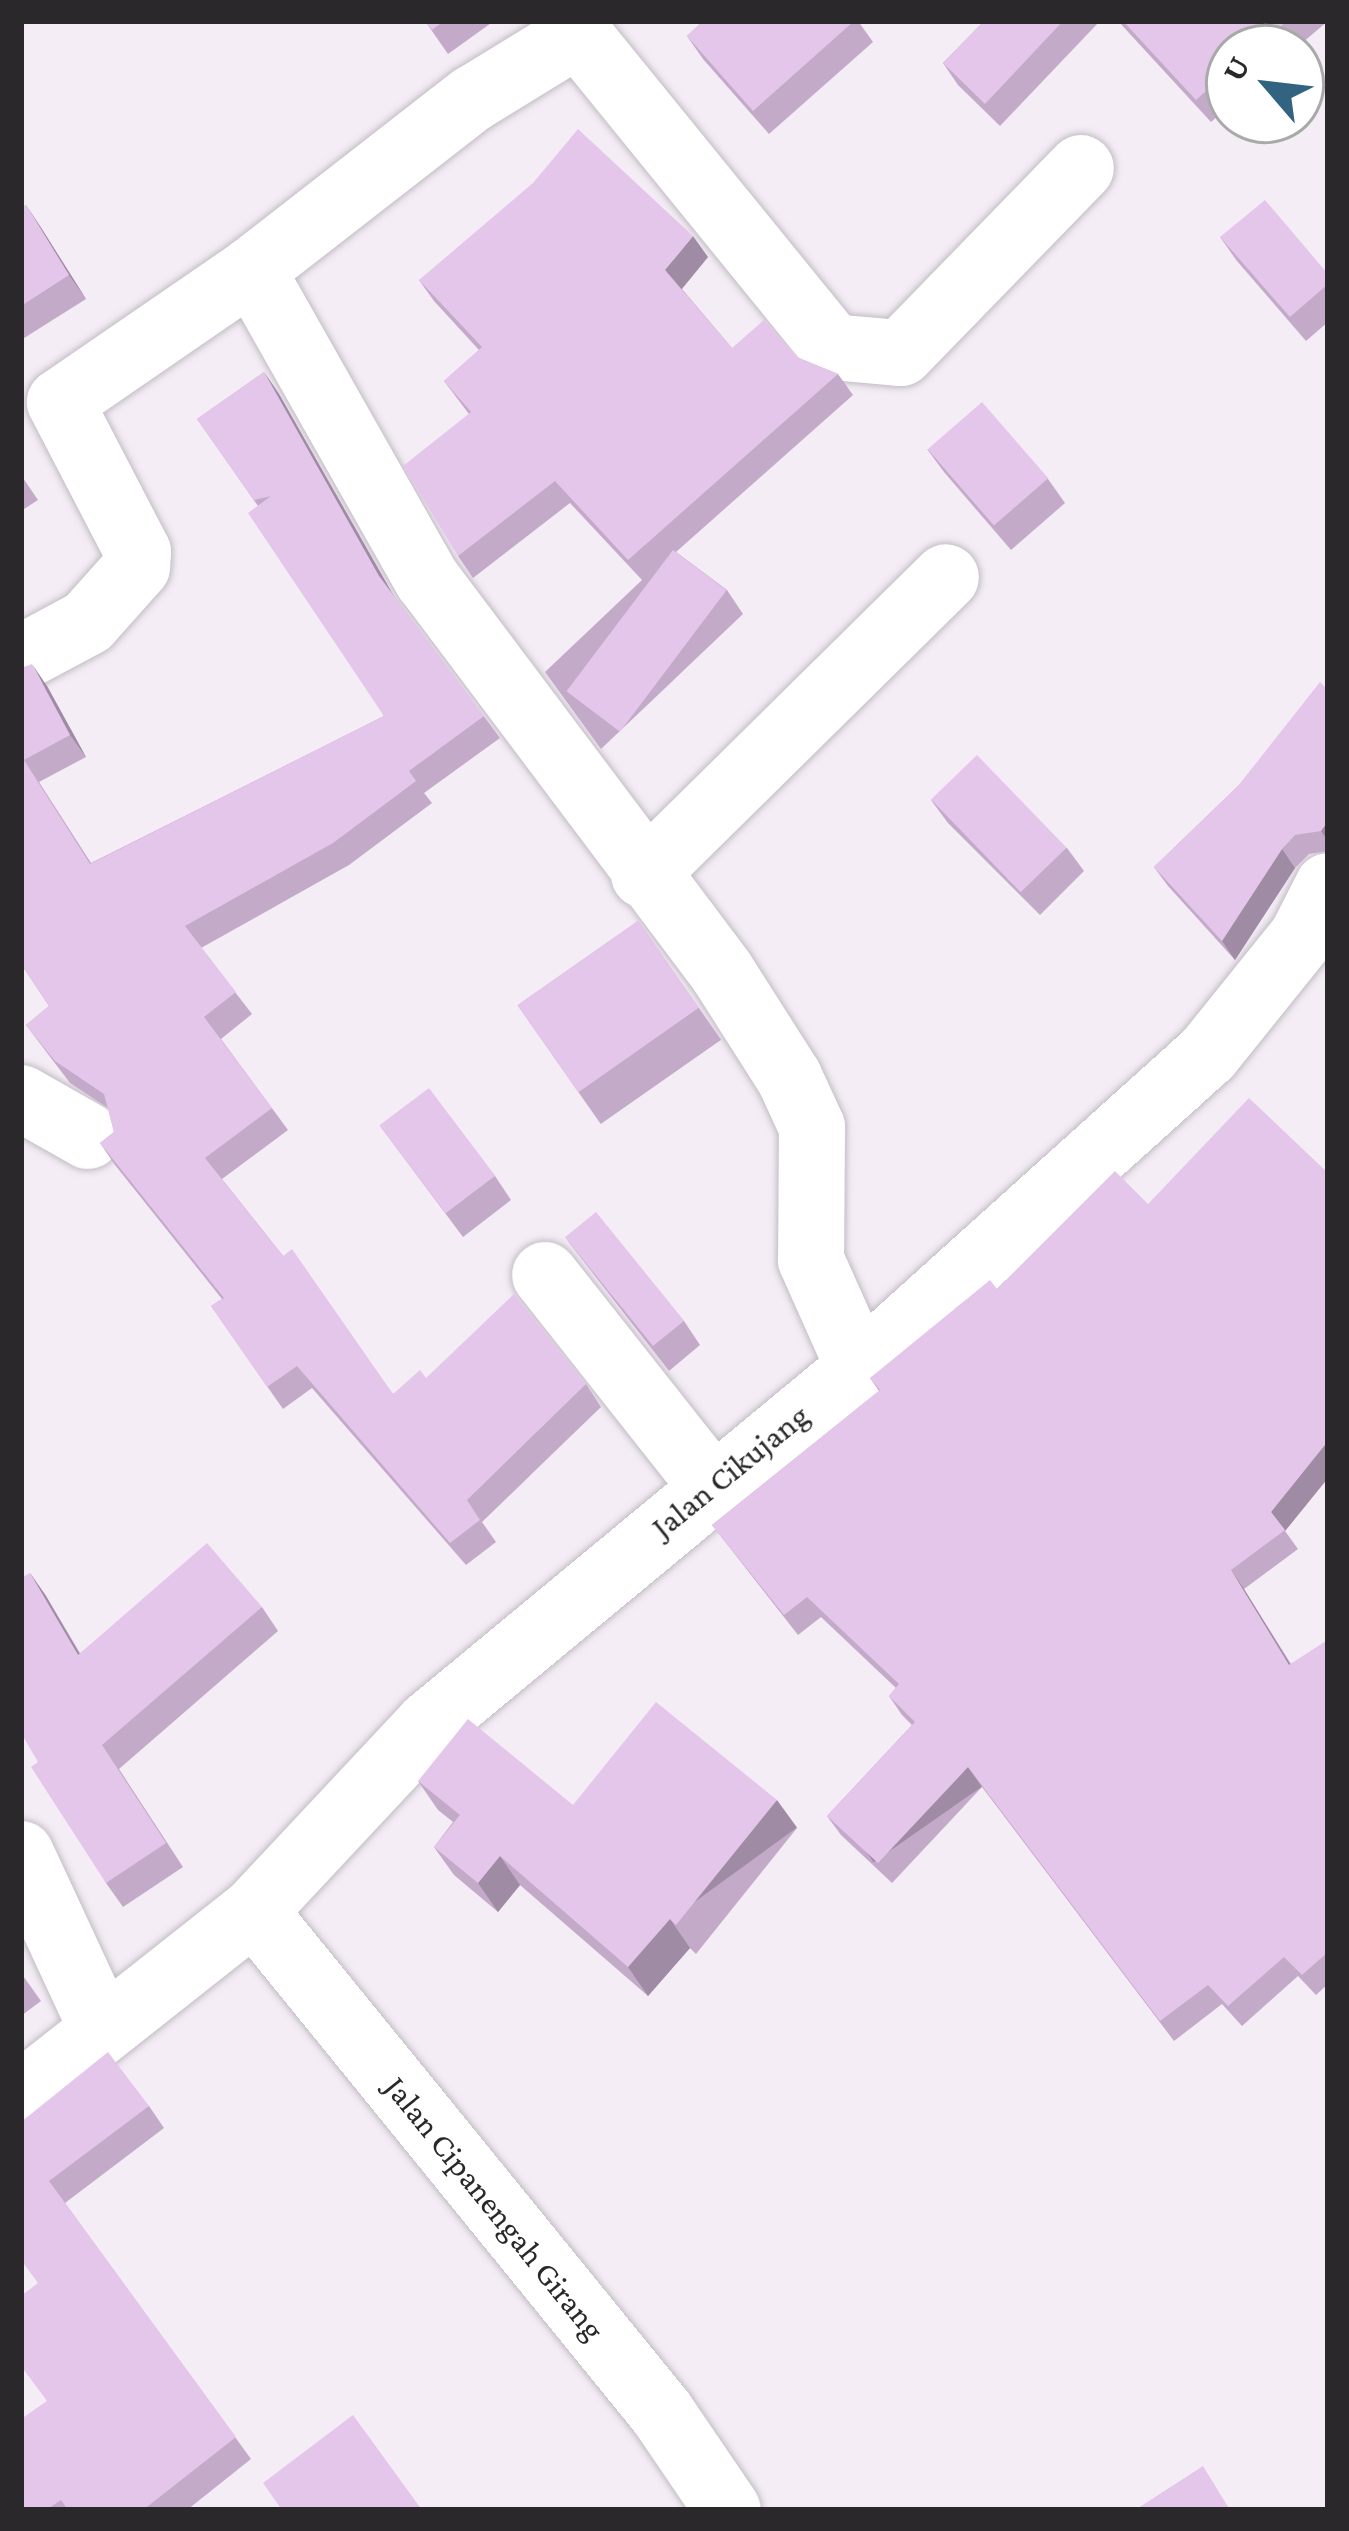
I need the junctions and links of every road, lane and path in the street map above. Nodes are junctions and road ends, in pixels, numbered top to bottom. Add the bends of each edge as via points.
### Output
1 (573, 28) edge
2 (1081, 168) dead end
3 (252, 270) junction
4 (40, 410) edge
5 (946, 578) dead end
6 (21, 658) edge
7 (644, 875) junction
8 (1328, 886) edge
9 (21, 1098) edge
10 (88, 1136) dead end
11 (544, 1275) dead end
12 (859, 1368) junction
13 (711, 1484) junction
14 (21, 1853) edge
15 (254, 1911) junction
16 (101, 2026) junction
17 (21, 2095) edge
18 (728, 2510) edge

1 - 2 street via 832,346 901,353
1 - 3 street
3 - 4 street
3 - 7 street via 427,579
4 - 6 street via 138,552 137,567 88,622
5 - 7 street
7 - 12 street via 722,972 812,1127 811,1260
8 - 12 street, Jalan Cikujang via 1302,938 1207,1055
9 - 10 street
11 - 13 street
12 - 13 street, Jalan Cikujang
13 - 15 street, Jalan Cikujang via 430,1724
14 - 16 street
15 - 16 street, Jalan Cikujang
15 - 18 street, Jalan Cipanengah Girang via 662,2413
16 - 17 street, Jalan Cikujang

